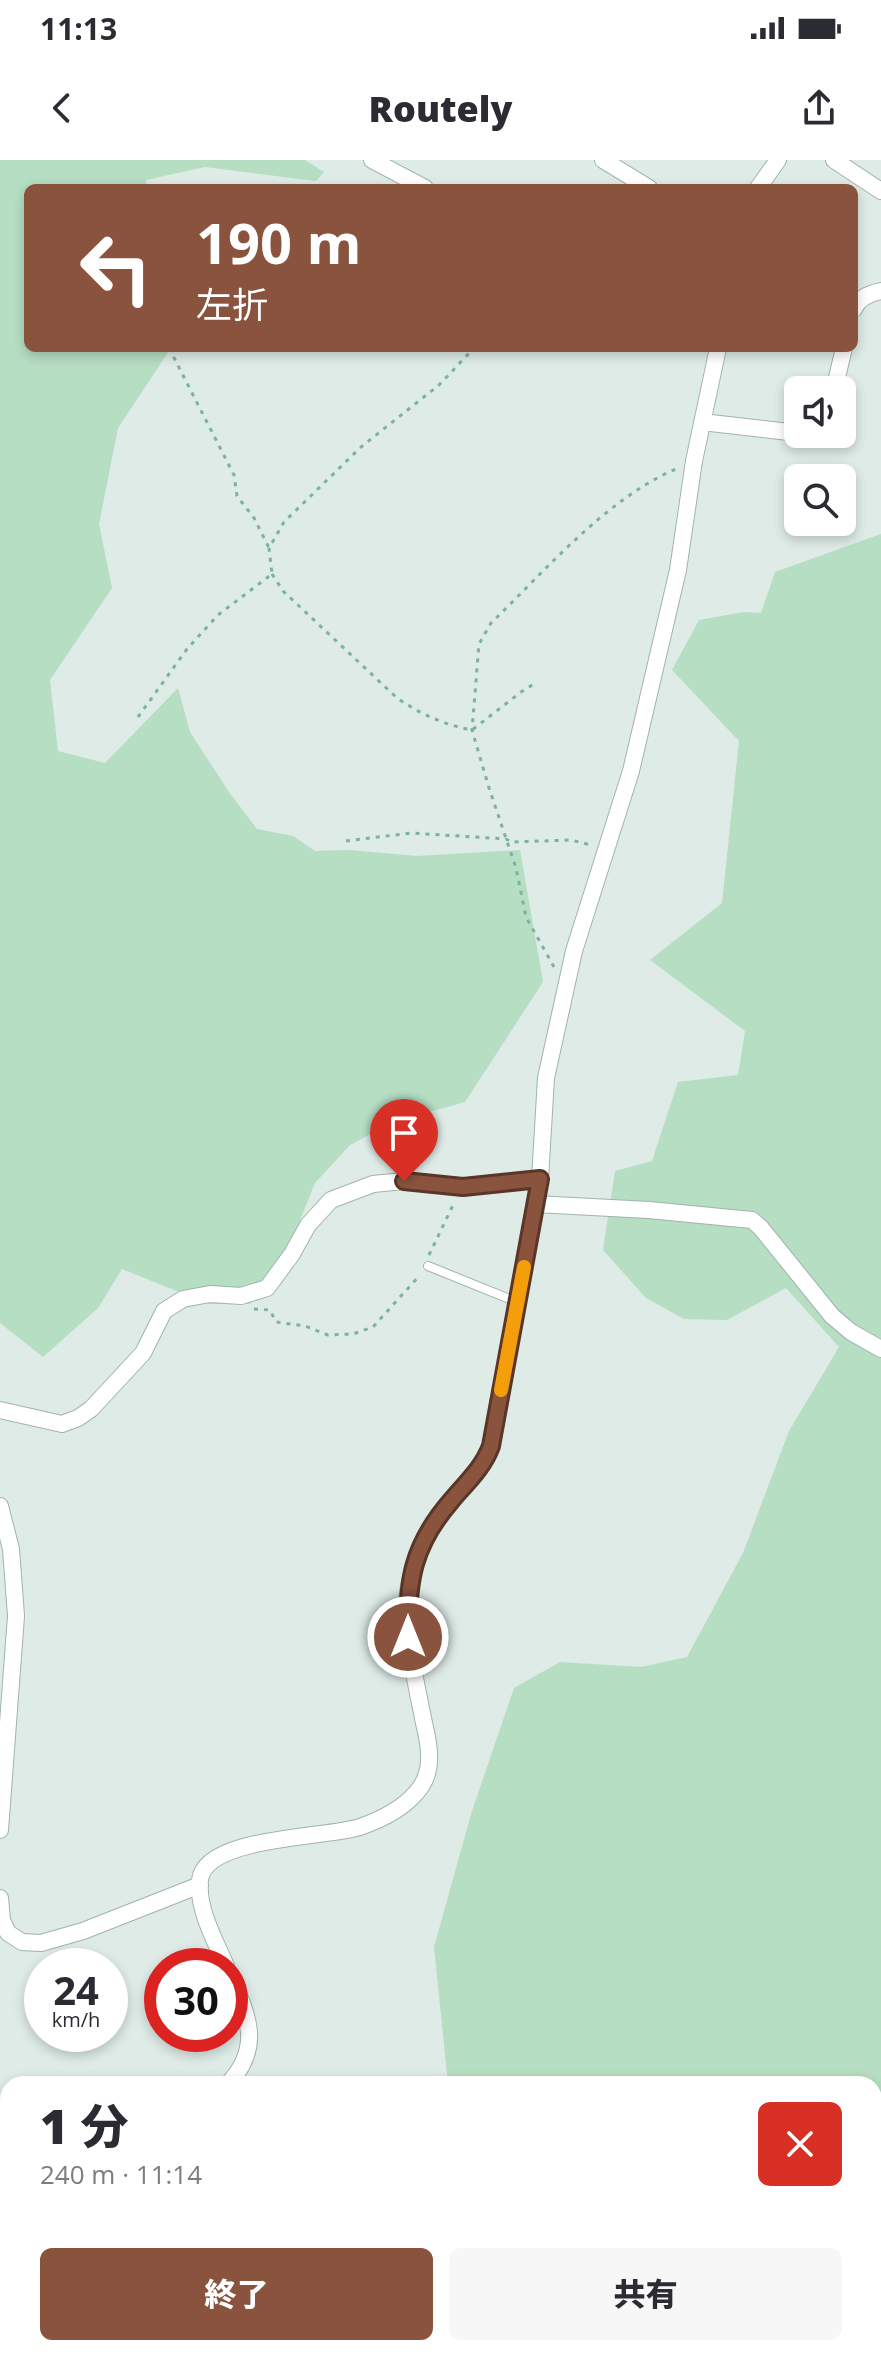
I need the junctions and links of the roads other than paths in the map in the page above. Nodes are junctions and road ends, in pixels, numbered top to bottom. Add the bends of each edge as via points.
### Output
1 (372, 160) edge
2 (603, 160) edge
3 (778, 160) edge
4 (834, 160) edge
5 (417, 184) edge
6 (641, 184) edge
7 (761, 184) edge
8 (881, 191) edge
9 (881, 291) edge
10 (858, 302) edge
11 (717, 352) edge
12 (843, 352) edge
13 (837, 376) edge
14 (702, 422) junction
15 (784, 431) edge
16 (540, 1179) junction
17 (535, 1204) junction
18 (428, 1266) road end
19 (517, 1302) junction
20 (881, 1349) edge
21 (0, 1410) edge
22 (0, 1506) edge
23 (0, 1830) edge
24 (200, 1885) junction
25 (0, 1898) edge
26 (218, 1948) edge
27 (248, 2022) edge
28 (234, 2076) edge

1 - 5 street
2 - 6 street
3 - 7 street
4 - 8 street
9 - 10 street
11 - 14 street
12 - 13 street
14 - 15 street
14 - 16 street via 678,570 631,771 574,951 546,1078
16 - 17 street
16 - 21 street via 463,1187 404,1181 373,1184 331,1200 267,1288 241,1296 183,1299 164,1311 143,1353 78,1418 62,1424
17 - 19 street
17 - 20 street via 752,1220 832,1316
18 - 19 lane
19 - 24 street via 491,1446 485,1461 437,1517 411,1571 408,1637 430,1755 427,1776 401,1807 358,1827 234,1848 204,1867
22 - 23 street via 11,1549 16,1616
24 - 25 street via 41,1943 22,1942 8,1933
24 - 26 street
27 - 28 street via 250,2047

